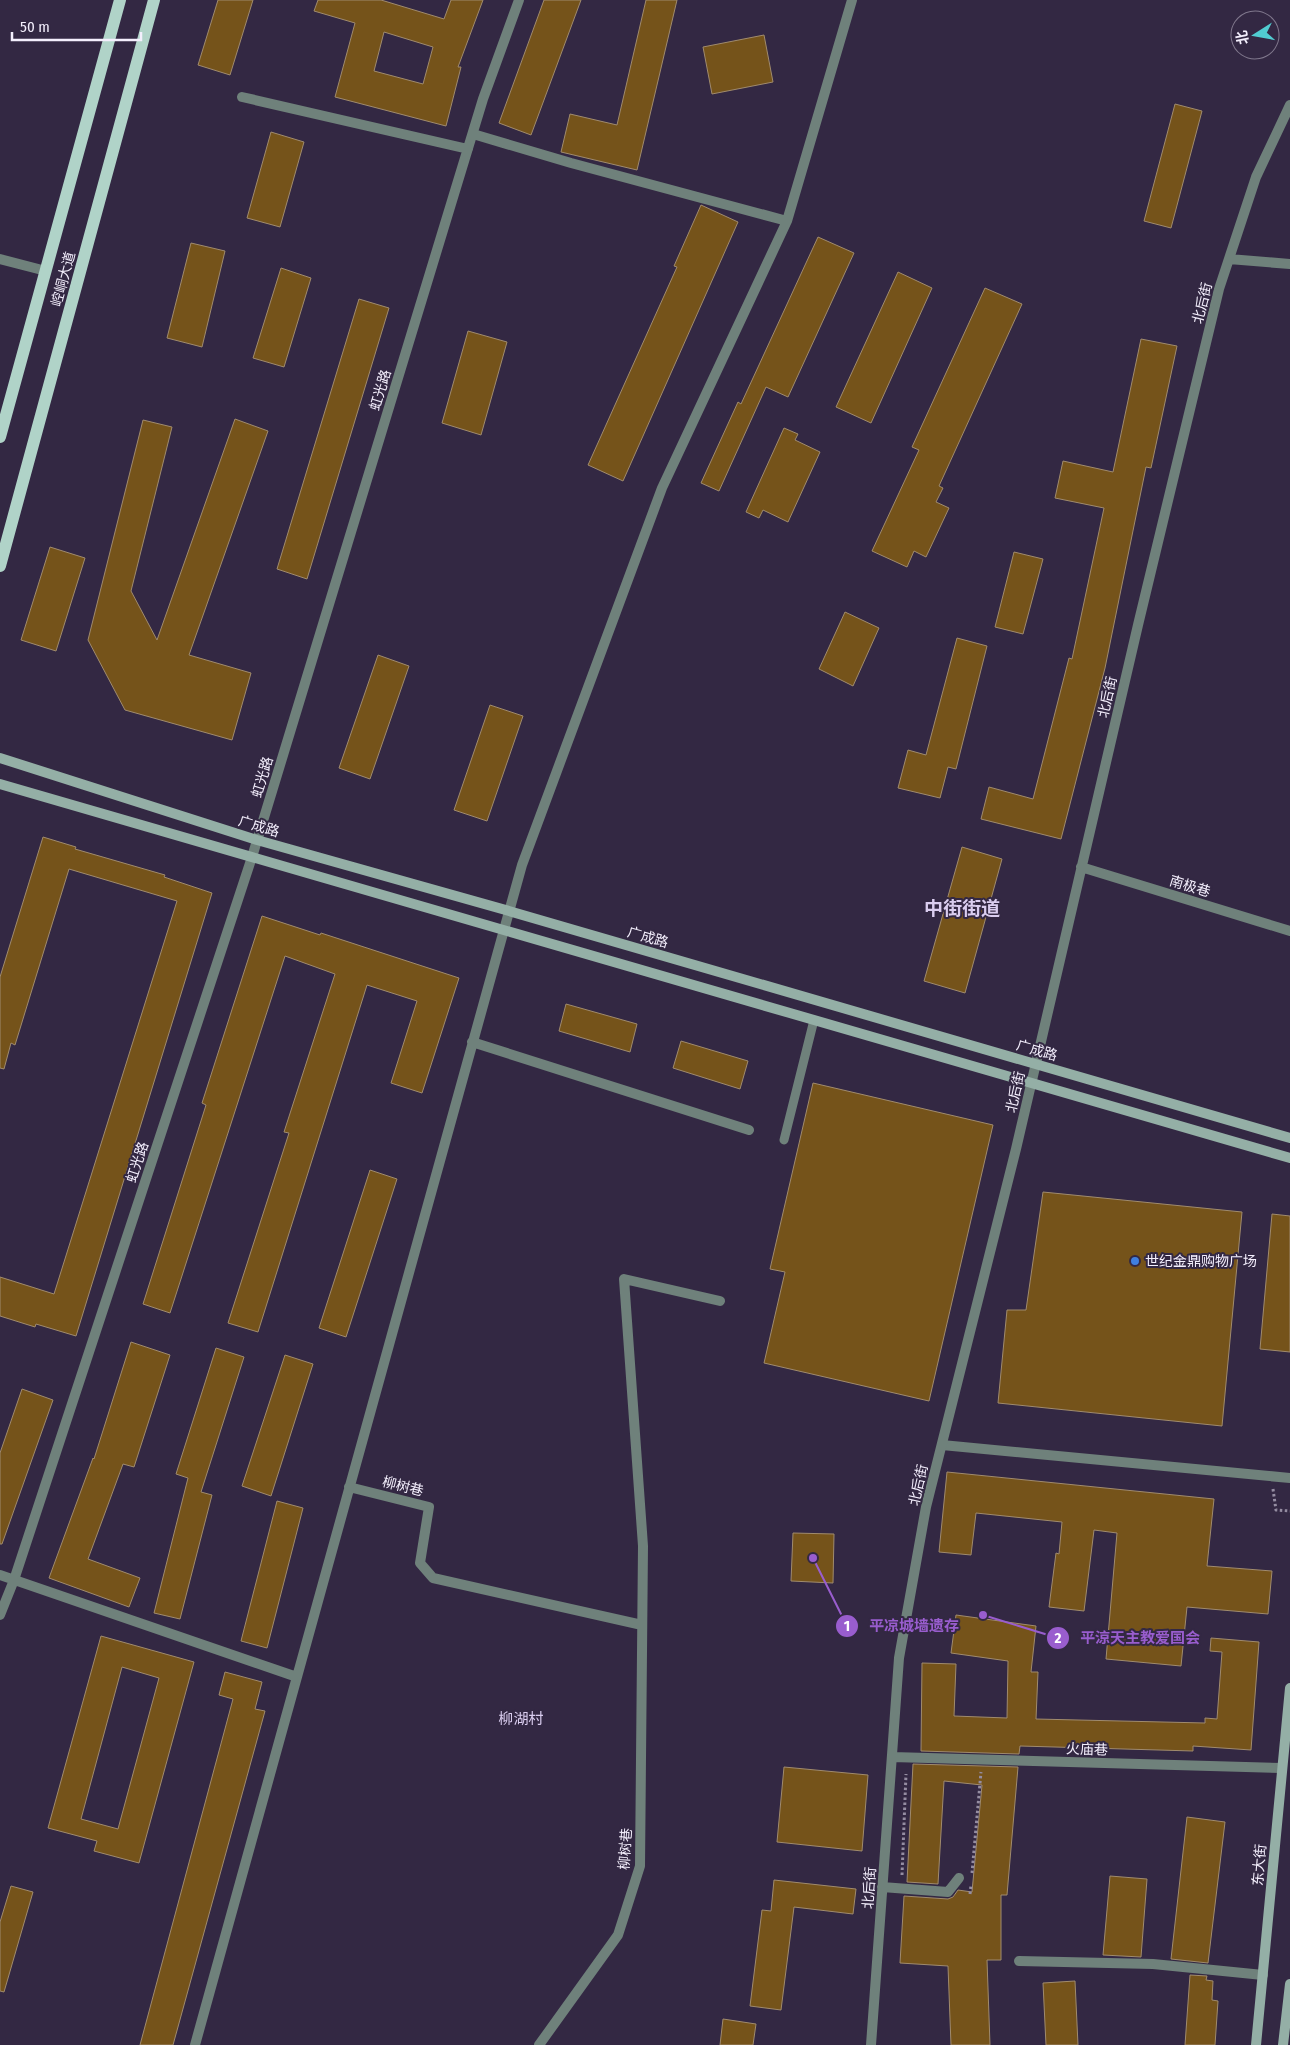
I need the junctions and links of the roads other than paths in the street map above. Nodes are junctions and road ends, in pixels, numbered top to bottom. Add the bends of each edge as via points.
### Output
1 (120, 0) edge
2 (154, 0) edge
3 (519, 0) edge
4 (852, 0) edge
5 (242, 97) dead end
6 (1290, 104) edge
7 (473, 134) junction
8 (468, 149) junction
9 (787, 221) junction
10 (0, 259) edge
11 (1229, 259) junction
12 (1290, 264) edge
13 (46, 271) junction
14 (0, 437) edge
15 (0, 566) edge
16 (0, 758) edge
17 (0, 784) edge
18 (257, 840) junction
19 (252, 857) junction
20 (1081, 867) junction
21 (509, 911) junction
22 (504, 930) junction
23 (1290, 931) edge
24 (814, 1020) junction
25 (472, 1042) junction
26 (1035, 1064) junction
27 (1031, 1083) junction
28 (749, 1130) dead end
29 (1290, 1138) edge
30 (784, 1140) dead end
31 (1290, 1158) edge
32 (720, 1301) dead end
33 (942, 1445) junction
34 (1290, 1478) edge
35 (349, 1488) junction
36 (0, 1575) edge
37 (14, 1580) junction
38 (0, 1615) edge
39 (642, 1626) junction
40 (297, 1677) junction
41 (1290, 1688) edge
42 (892, 1757) junction
43 (1282, 1768) junction
44 (959, 1878) dead end
45 (882, 1887) junction
46 (1020, 1961) dead end
47 (1263, 1974) junction
48 (1290, 1984) edge
49 (195, 2045) edge
50 (539, 2045) edge
51 (871, 2045) edge
52 (1256, 2045) edge
53 (1283, 2045) edge

1 - 13 main road, 崆峒大道
2 - 15 main road, 崆峒大道
3 - 7 street, 虹光路
4 - 9 street
5 - 8 street
6 - 11 street, 北后街 via 1256,177
7 - 8 street, 虹光路
7 - 9 street via 571,164
8 - 18 street, 虹光路
9 - 21 street via 662,488 522,864
10 - 13 street
11 - 12 street
11 - 20 street, 北后街 via 1207,337
13 - 14 main road, 崆峒大道
16 - 18 main road, 广成路
17 - 19 main road
18 - 19 street, 虹光路
18 - 21 main road, 广成路
19 - 22 main road
19 - 37 street, 虹光路
20 - 23 street, 南极巷
20 - 26 street, 北后街
21 - 22 street
21 - 26 main road, 广成路
22 - 24 main road
22 - 25 street
24 - 27 main road
24 - 30 lane
25 - 28 street
25 - 35 street
26 - 27 street, 北后街
26 - 29 main road, 广成路
27 - 31 main road
27 - 33 street, 北后街
32 - 39 street, 柳树巷 via 624,1279 643,1546
33 - 34 street
33 - 42 street, 北后街 via 926,1508 899,1658
35 - 39 street, 柳树巷 via 429,1507 420,1564 433,1578
35 - 40 street
36 - 37 street
37 - 38 street, 虹光路
37 - 40 street
39 - 50 street, 柳树巷 via 640,1866 618,1935
40 - 49 street
41 - 43 main road, 东大街
42 - 43 street, 火庙巷
42 - 45 street, 北后街
43 - 47 main road, 东大街
44 - 45 street via 948,1892
45 - 51 street, 北后街
46 - 47 street via 1153,1964
47 - 52 main road, 东大街
48 - 53 main road

